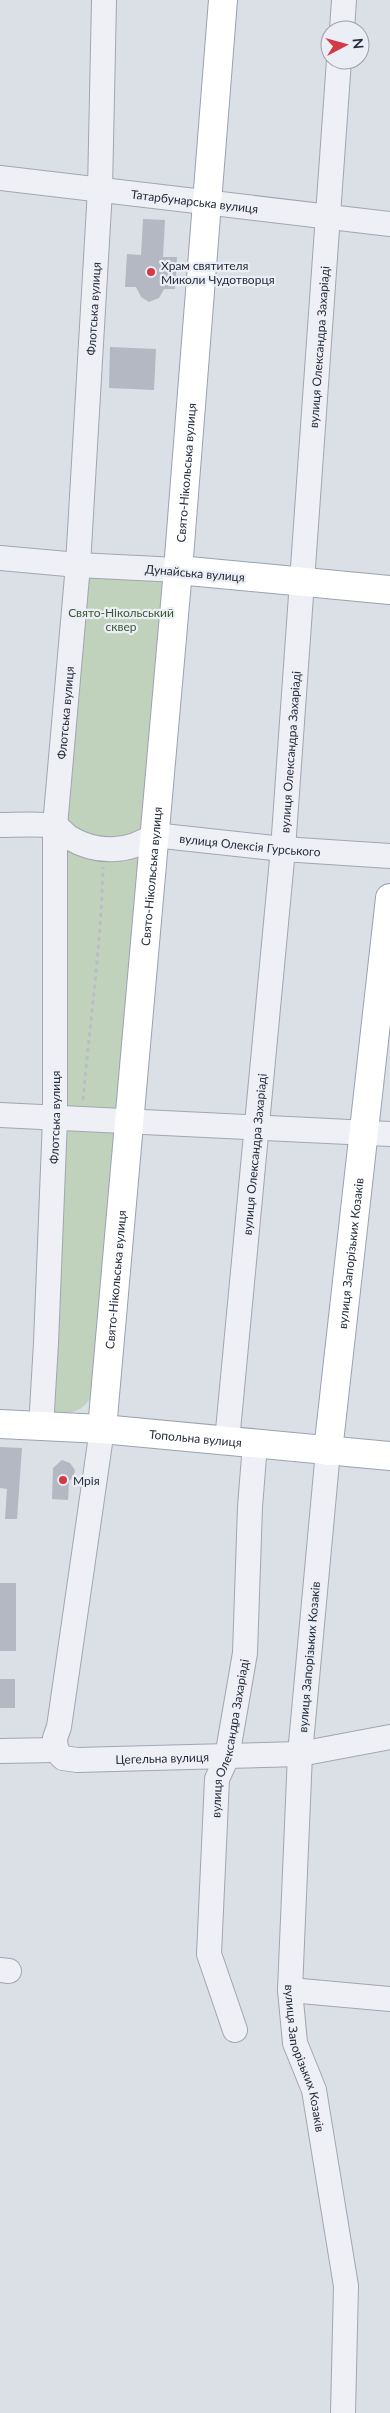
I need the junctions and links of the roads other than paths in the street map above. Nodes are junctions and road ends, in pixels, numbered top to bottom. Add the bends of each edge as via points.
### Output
1 (104, 0) edge
2 (223, 0) edge
3 (344, 0) edge
4 (343, 20) edge
5 (338, 70) edge
6 (0, 178) edge
7 (100, 190) junction
8 (207, 202) junction
9 (327, 218) junction
10 (390, 224) edge
11 (0, 558) edge
12 (78, 565) junction
13 (178, 570) junction
14 (301, 583) junction
15 (390, 590) edge
16 (0, 825) edge
17 (55, 826) junction
18 (154, 835) junction
19 (283, 849) junction
20 (390, 856) edge
21 (390, 898) edge
22 (0, 1115) edge
23 (55, 1118) junction
24 (128, 1121) junction
25 (255, 1127) junction
26 (377, 1133) edge
27 (0, 1424) edge
28 (41, 1427) junction
29 (102, 1430) junction
30 (227, 1441) junction
31 (255, 1444) junction
32 (328, 1451) junction
33 (390, 1456) edge
34 (390, 1737) edge
35 (56, 1750) junction
36 (0, 1751) edge
37 (300, 1754) junction
38 (227, 1757) junction
39 (290, 1990) junction
40 (390, 1999) edge
41 (235, 2030) dead end
42 (343, 2413) edge

1 - 7 street, Флотська вулиця
2 - 8 main road, Свято-Нікольська вулиця
3 - 4 street
5 - 9 street, вулиця Олександра Захаріаді
6 - 7 street, Татарбунарська вулиця
7 - 8 street, Татарбунарська вулиця
7 - 12 street, Флотська вулиця
8 - 9 street, Татарбунарська вулиця
8 - 13 main road, Свято-Нікольська вулиця
9 - 10 street, Татарбунарська вулиця
9 - 14 street, вулиця Олександра Захаріаді
11 - 12 street, Дунайська вулиця
12 - 13 street, Дунайська вулиця
12 - 17 street, Флотська вулиця
13 - 14 main road, Дунайська вулиця
13 - 18 main road, Свято-Нікольська вулиця
14 - 15 main road, Дунайська вулиця
14 - 19 street, вулиця Олександра Захаріаді
16 - 17 street
17 - 18 street via 87,846 104,849 127,848
17 - 23 street, Флотська вулиця
18 - 19 street, вулиця Олексія Гурського
18 - 24 main road, Свято-Нікольська вулиця
19 - 20 street, вулиця Олексія Гурського
19 - 25 street, вулиця Олександра Захаріаді
21 - 26 main road, вулиця Запорізьких Козаків
22 - 23 street
23 - 24 street
23 - 28 street, Флотська вулиця
24 - 25 street
24 - 29 main road, Свято-Нікольська вулиця
25 - 26 street
25 - 30 street, вулиця Олександра Захаріаді
26 - 32 main road, вулиця Запорізьких Козаків
27 - 28 main road, Топольна вулиця
28 - 29 main road, Топольна вулиця
29 - 30 main road, Топольна вулиця
29 - 35 street, Свято-Нікольська вулиця via 55,1738
30 - 31 main road, Топольна вулиця
31 - 32 main road, Топольна вулиця
31 - 38 street, вулиця Олександра Захаріаді via 245,1653
32 - 33 main road, Топольна вулиця
32 - 37 street, вулиця Запорізьких Козаків
34 - 37 street, Цегельна вулиця
35 - 36 street
35 - 38 street, Цегельна вулиця via 63,1758 77,1760
37 - 38 street, Цегельна вулиця
37 - 39 street, вулиця Запорізьких Козаків
38 - 41 street, вулиця Олександра Захаріаді via 217,1779 209,1954
39 - 40 street
39 - 42 street, вулиця Запорізьких Козаків via 294,2043 314,2090 346,2286

